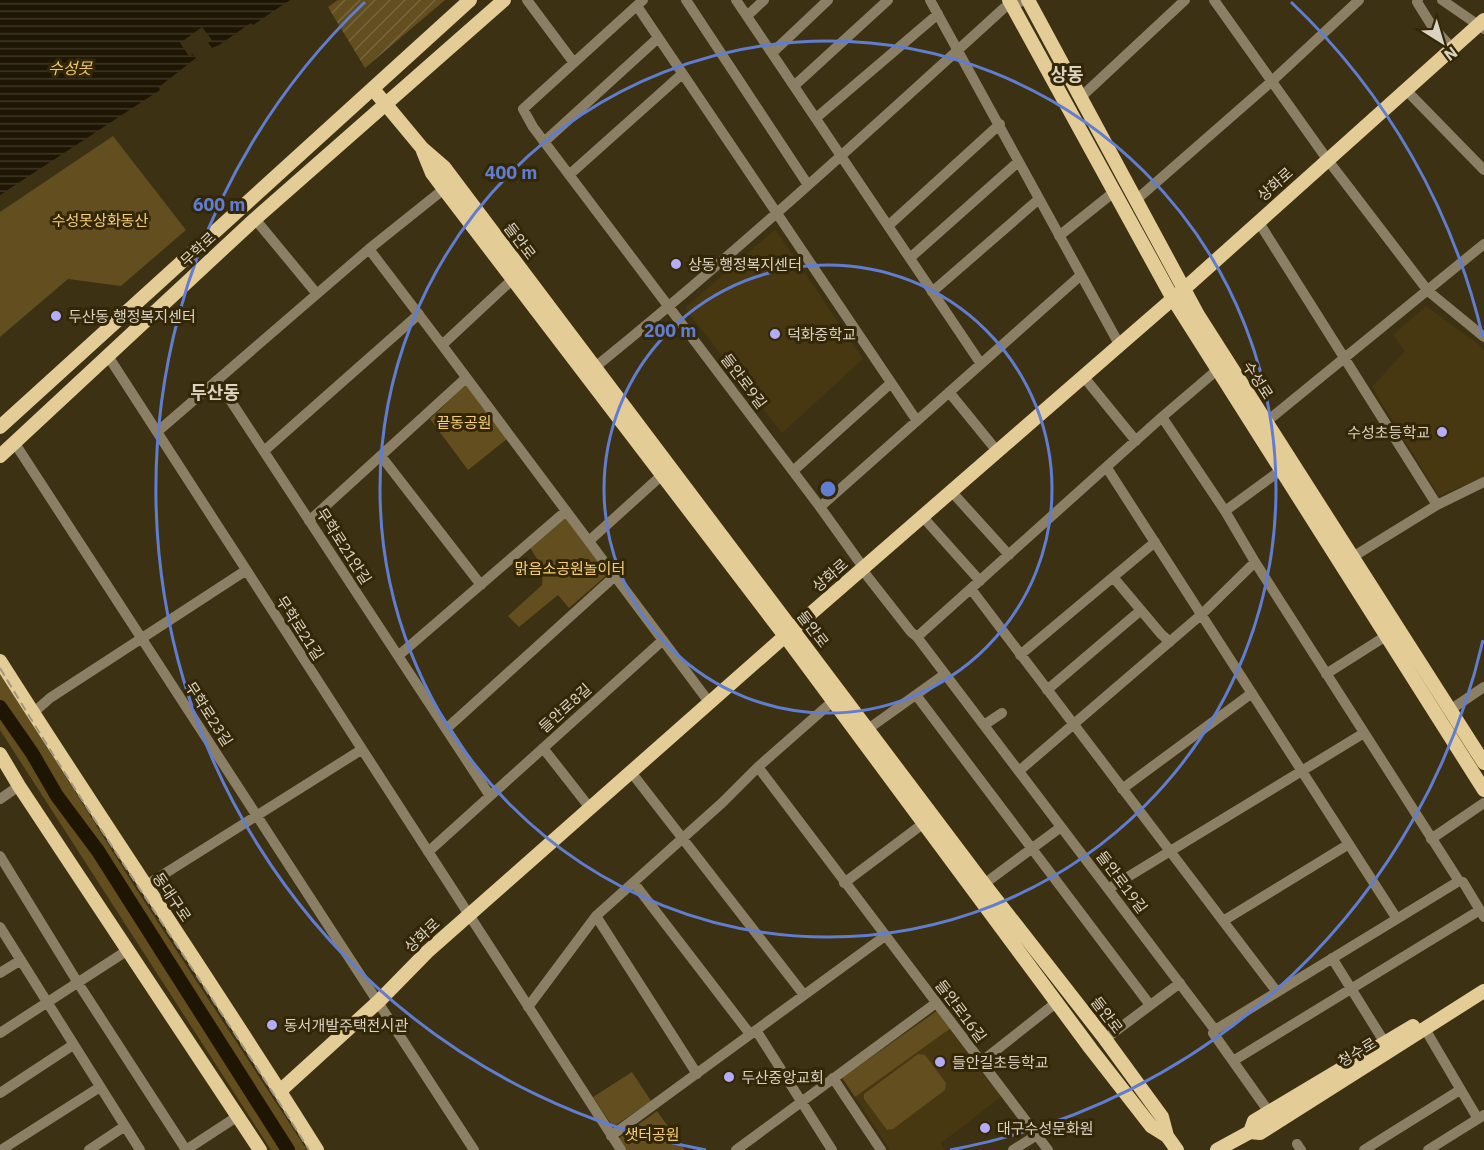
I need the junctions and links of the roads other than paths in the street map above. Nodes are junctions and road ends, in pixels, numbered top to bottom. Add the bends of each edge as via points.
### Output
1 (470, 0) edge
2 (504, 0) edge
3 (527, 0) edge
4 (686, 0) edge
5 (736, 0) edge
6 (764, 0) edge
7 (828, 0) edge
8 (888, 0) edge
9 (930, 0) edge
10 (1185, 0) edge
11 (1214, 0) edge
12 (1359, 0) edge
13 (1418, 0) edge
14 (1442, 0) edge
15 (1018, 1) edge
16 (640, 3) edge
17 (938, 14) junction
18 (747, 16) junction
19 (1482, 24) edge
20 (658, 38) junction
21 (1452, 48) junction
22 (958, 51) junction
23 (772, 53) junction
24 (574, 63) junction
25 (682, 74) junction
26 (1272, 81) junction
27 (794, 86) junction
28 (373, 89) junction
29 (1406, 89) junction
30 (1081, 97) junction
31 (386, 104) junction
32 (816, 118) junction
33 (1000, 124) junction
34 (544, 142) junction
35 (422, 148) junction
36 (841, 156) junction
37 (1327, 159) junction
38 (1018, 162) junction
39 (1482, 166) edge
40 (569, 175) junction
41 (808, 185) junction
42 (444, 189) junction
43 (1114, 192) junction
44 (1039, 200) junction
45 (1136, 200) junction
46 (776, 213) junction
47 (255, 219) junction
48 (1258, 221) junction
49 (888, 226) junction
50 (1059, 236) junction
51 (1484, 244) edge
52 (369, 249) junction
53 (910, 258) junction
54 (1081, 275) junction
55 (513, 279) junction
56 (1184, 289) junction
57 (1428, 291) junction
58 (932, 292) junction
59 (317, 294) junction
60 (1173, 299) junction
61 (669, 307) junction
62 (418, 314) junction
63 (1484, 337) edge
64 (1119, 344) junction
65 (442, 345) junction
66 (108, 356) junction
67 (1345, 359) junction
68 (981, 364) junction
69 (594, 368) junction
70 (1217, 370) junction
71 (1083, 376) junction
72 (466, 378) junction
73 (217, 380) junction
74 (891, 384) junction
75 (949, 392) junction
76 (1162, 417) junction
77 (917, 421) junction
78 (1266, 422) junction
79 (0, 427) edge
80 (157, 432) junction
81 (1136, 441) junction
82 (15, 442) junction
83 (264, 451) junction
84 (997, 451) junction
85 (0, 456) edge
86 (381, 456) junction
87 (1107, 468) junction
88 (1281, 470) junction
89 (793, 471) junction
90 (662, 475) junction
91 (1484, 482) edge
92 (951, 491) junction
93 (1437, 505) junction
94 (820, 507) junction
95 (566, 511) junction
96 (1225, 511) junction
97 (922, 516) junction
98 (309, 521) junction
99 (588, 541) junction
100 (1155, 542) junction
101 (1009, 555) junction
102 (1347, 561) junction
103 (1255, 562) junction
104 (863, 567) junction
105 (245, 571) junction
106 (615, 576) junction
107 (1113, 577) junction
108 (980, 581) junction
109 (481, 585) junction
110 (971, 589) junction
111 (1141, 610) junction
112 (1202, 615) junction
113 (789, 632) junction
114 (1386, 636) junction
115 (917, 637) junction
116 (141, 638) junction
117 (663, 640) junction
118 (1170, 642) junction
119 (1020, 655) junction
120 (398, 656) junction
121 (0, 661) edge
122 (945, 674) junction
123 (1326, 674) junction
124 (1484, 687) edge
125 (1047, 690) junction
126 (1252, 693) junction
127 (916, 695) junction
128 (833, 701) junction
129 (710, 702) junction
130 (1450, 710) junction
131 (33, 713) junction
132 (1002, 713) dead end
133 (1074, 724) junction
134 (984, 725) junction
135 (446, 729) junction
136 (868, 729) junction
137 (1364, 733) junction
138 (543, 748) junction
139 (361, 750) junction
140 (0, 754) edge
141 (1484, 763) edge
142 (758, 767) junction
143 (1302, 770) junction
144 (1019, 771) junction
145 (631, 772) junction
146 (19, 786) junction
147 (1122, 789) junction
148 (1484, 790) edge
149 (490, 796) junction
150 (0, 799) edge
151 (1484, 803) edge
152 (590, 808) junction
153 (256, 814) junction
154 (924, 823) junction
155 (1061, 827) junction
156 (1431, 838) junction
157 (682, 839) junction
158 (1349, 844) junction
159 (1032, 849) junction
160 (1170, 851) junction
161 (428, 852) junction
162 (0, 856) edge
163 (1458, 881) junction
164 (634, 883) junction
165 (844, 883) junction
166 (984, 884) junction
167 (145, 886) junction
168 (1108, 889) junction
169 (1482, 914) edge
170 (469, 915) junction
171 (596, 916) junction
172 (1397, 919) junction
173 (1223, 921) junction
174 (0, 927) edge
175 (885, 936) junction
176 (128, 950) junction
177 (1332, 958) junction
178 (21, 960) junction
179 (0, 973) edge
180 (78, 983) junction
181 (1180, 983) junction
182 (1351, 988) junction
183 (1277, 992) junction
184 (1483, 992) edge
185 (804, 996) junction
186 (379, 1001) junction
187 (1057, 1002) junction
188 (48, 1003) junction
189 (936, 1003) junction
190 (1150, 1005) junction
191 (528, 1007) junction
192 (1425, 1029) junction
193 (1215, 1030) junction
194 (753, 1032) junction
195 (0, 1033) edge
196 (1105, 1039) junction
197 (1385, 1043) junction
198 (73, 1045) junction
199 (1233, 1061) junction
200 (981, 1062) junction
201 (697, 1074) junction
202 (833, 1078) junction
203 (100, 1087) junction
204 (1460, 1090) junction
205 (280, 1091) junction
206 (0, 1093) edge
207 (801, 1101) junction
208 (1269, 1112) junction
209 (238, 1116) junction
210 (1481, 1117) edge
211 (125, 1126) junction
212 (1250, 1132) junction
213 (612, 1136) junction
214 (1037, 1136) junction
215 (1167, 1136) junction
216 (1, 1150) edge
217 (89, 1150) edge
218 (140, 1150) edge
219 (186, 1150) edge
220 (260, 1150) edge
221 (317, 1150) edge
222 (474, 1150) edge
223 (621, 1150) edge
224 (736, 1150) edge
225 (832, 1150) edge
226 (881, 1150) edge
227 (1013, 1150) edge
228 (1048, 1150) edge
229 (1177, 1150) edge
230 (1217, 1150) edge
231 (1364, 1150) edge
232 (1428, 1150) edge

1 - 28 main road, 무학로
2 - 31 main road, 무학로
3 - 24 street
4 - 41 street
5 - 18 street
6 - 18 street
7 - 23 street
8 - 27 street
9 - 17 street
10 - 30 street
11 - 26 street
12 - 26 street
13 - 21 street via 1432,26
14 - 19 street, 상화로
15 - 22 street via 1004,8
15 - 30 main road, 수성로
15 - 43 main road, 수성로
16 - 20 street
16 - 24 street
17 - 22 street
17 - 32 street
18 - 23 street
19 - 21 main road, 상화로
20 - 25 street
20 - 34 street
21 - 29 main road, 상화로
22 - 33 street
22 - 36 street
23 - 27 street
24 - 34 street, 들안로9길 via 523,109
25 - 40 street
25 - 46 street
26 - 37 street
26 - 45 street
27 - 32 street
28 - 31 main road, 들안로
28 - 79 main road, 무학로
29 - 37 main road, 상화로
29 - 39 street
30 - 45 main road, 수성로
31 - 35 main road, 들안로
31 - 47 main road, 무학로
32 - 36 street
33 - 38 street
33 - 49 street
34 - 40 street, 들안로9길
35 - 42 main road, 들안로 via 432,173
35 - 69 main road, 들안로 via 444,166
36 - 41 street
36 - 49 street
37 - 48 main road, 상화로
37 - 57 street
38 - 44 street
38 - 53 street
40 - 61 street, 들안로9길
41 - 46 street
42 - 52 street
42 - 55 main road, 들안로
43 - 50 street
43 - 60 main road, 수성로
44 - 50 street
44 - 58 street
45 - 56 main road, 수성로
46 - 61 street
46 - 74 street
47 - 59 street
47 - 66 main road, 무학로
48 - 56 main road, 상화로
48 - 67 street
49 - 53 street
50 - 54 street
51 - 57 street
52 - 59 street
52 - 62 street
53 - 58 street
54 - 64 street
54 - 68 street
55 - 65 street
55 - 90 main road, 들안로
56 - 60 main road, 상화로
56 - 78 main road, 수성로
57 - 63 street
57 - 67 street
58 - 68 street
59 - 73 street
60 - 64 main road, 상화로
60 - 70 main road, 수성로
61 - 69 street
61 - 89 street, 들안로9길
62 - 65 street
62 - 83 street
64 - 71 main road, 상화로
65 - 72 street
66 - 80 street, 무학로21길
66 - 82 main road, 무학로
67 - 78 street
67 - 93 street
68 - 75 street
69 - 113 main road, 들안로
70 - 76 street, 수성로
70 - 88 main road, 수성로
71 - 81 street
71 - 84 main road, 상화로
72 - 86 street
72 - 95 street
73 - 80 street
73 - 83 street, 무학로21안길
74 - 77 street
74 - 89 street
75 - 77 street
75 - 84 street
76 - 81 street, 수성로
76 - 96 street
77 - 94 street
78 - 102 main road, 수성로
80 - 105 street, 무학로21길
81 - 87 street, 수성로
82 - 85 main road, 무학로
82 - 116 street, 무학로23길
83 - 98 street, 무학로21안길
84 - 92 main road, 상화로
86 - 98 street
86 - 109 street
87 - 100 street
87 - 101 street, 수성로
88 - 96 street
88 - 102 main road, 수성로
89 - 94 street, 들안로9길
90 - 99 street
90 - 113 main road, 들안로
91 - 93 street
92 - 97 main road, 상화로
92 - 101 street
93 - 102 street
94 - 104 street, 상화로
95 - 99 street
95 - 109 street
96 - 103 street
97 - 104 main road, 상화로
97 - 108 street
98 - 120 street, 무학로21안길
99 - 106 street
100 - 107 street
100 - 112 street
101 - 108 street, 수성로
102 - 114 main road, 수성로
102 - 130 main road, 수성로
103 - 112 street
103 - 123 street
104 - 113 main road, 상화로
104 - 115 street, 상화로
105 - 116 street
105 - 139 street, 무학로21길
106 - 117 street
106 - 135 street
107 - 111 street
107 - 119 street
108 - 110 street, 수성로
109 - 120 street
110 - 115 street, 수성로
110 - 119 street
111 - 118 street
111 - 125 street
112 - 118 street
112 - 126 street
113 - 128 main road, 들안로
113 - 129 main road, 상화로
113 - 136 main road, 들안로
114 - 123 street
114 - 148 main road, 수성로
115 - 122 street, 상화로
116 - 131 street
116 - 153 street, 무학로23길
117 - 129 street
117 - 138 street, 들안로8길
118 - 133 street
119 - 125 street
120 - 135 street, 무학로21안길
121 - 131 main road, 동대구로
122 - 127 street
122 - 134 street, 들안로19길
123 - 137 street
124 - 130 street
125 - 133 street
126 - 143 street
126 - 147 street
127 - 136 street
127 - 159 street
128 - 142 street
128 - 154 main road, 들안로
129 - 145 main road, 상화로
130 - 141 main road, 수성로
131 - 167 main road, 동대구로
132 - 134 street
133 - 144 street
133 - 147 street
134 - 144 street, 들안로19길
135 - 149 street, 무학로21안길
136 - 166 main road, 들안로
137 - 143 street
137 - 156 street
138 - 149 street, 들안로8길
138 - 152 street
139 - 153 street
139 - 161 street, 무학로21길
140 - 146 main road
142 - 157 street
142 - 165 street, 들안로16길
143 - 158 street
143 - 160 street
144 - 155 street, 들안로19길
145 - 152 main road, 상화로
145 - 157 street
146 - 150 street
146 - 176 main road
147 - 160 street
149 - 161 street, 들안로8길
151 - 156 street
152 - 170 main road, 상화로
153 - 167 street
153 - 186 street, 무학로23길
154 - 165 street
154 - 187 main road, 들안로
155 - 159 street
155 - 168 street, 들안로19길
156 - 163 street
157 - 164 street
157 - 185 street
158 - 172 street
158 - 173 street
159 - 166 street
159 - 190 street
160 - 168 street
160 - 173 street
161 - 170 street, 무학로21길
162 - 180 street
163 - 169 street via 1463,882
163 - 172 street
164 - 171 street
164 - 194 street
165 - 175 street, 들안로16길
166 - 196 main road, 들안로
167 - 205 main road, 동대구로
168 - 181 street, 들안로19길
169 - 182 street
170 - 186 main road, 상화로
170 - 191 street, 무학로21길
171 - 191 street
171 - 201 street
172 - 177 street
173 - 183 street
174 - 178 street
175 - 185 street
175 - 189 street, 들안로16길
176 - 180 street
176 - 209 main road
177 - 182 street
177 - 183 street
178 - 179 street
178 - 188 street
180 - 188 street
180 - 219 street
181 - 190 street
181 - 193 street, 들안로19길
182 - 197 street
182 - 199 street
183 - 193 street
184 - 192 main road, 청수로
184 - 197 main road, 청수로
185 - 194 street
186 - 205 main road, 상화로
186 - 222 street, 무학로23길
187 - 200 street
187 - 215 main road, 들안로 via 1151,1126
188 - 195 street
188 - 198 street
189 - 200 street, 들안로16길
189 - 202 street
190 - 196 street
191 - 213 street, 무학로21길
192 - 204 street
192 - 212 main road, 청수로 via 1260,1133
193 - 199 street
194 - 201 street
194 - 207 street
196 - 215 main road, 들안로 via 1162,1117
197 - 208 main road, 청수로
198 - 203 street
198 - 206 street
199 - 208 street
200 - 214 street, 들안로16길
201 - 213 street
202 - 207 street
202 - 226 street
203 - 211 street
203 - 216 street
204 - 210 street
204 - 231 street
205 - 221 main road, 동대구로
207 - 224 street
207 - 225 street
208 - 212 main road, 청수로 via 1254,1122
209 - 219 street
209 - 220 main road
210 - 232 street
211 - 217 street
211 - 218 street
212 - 230 main road, 청수로
213 - 223 street, 무학로21길
214 - 227 street
214 - 228 street
215 - 229 main road, 들안로

